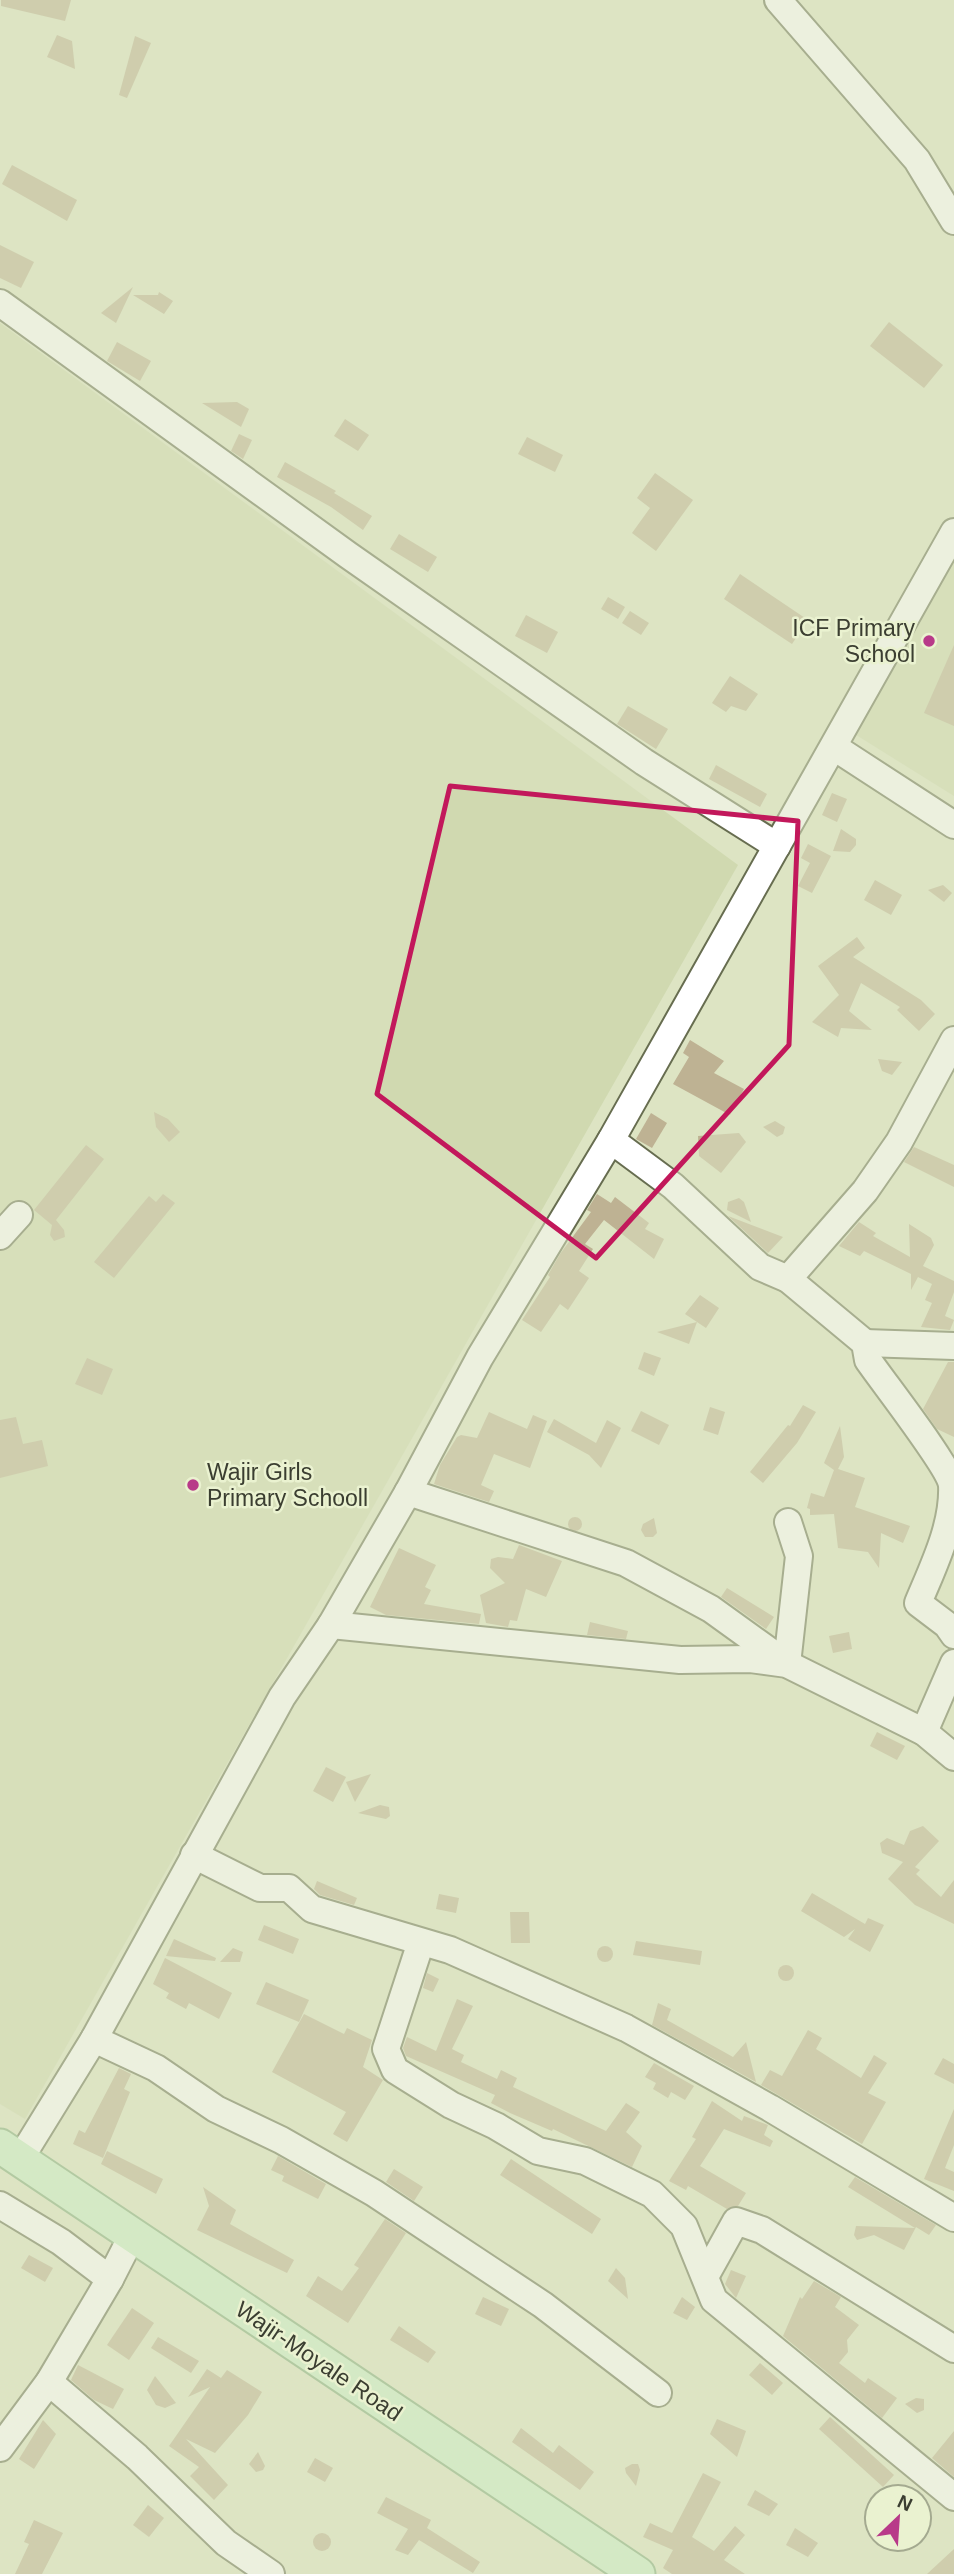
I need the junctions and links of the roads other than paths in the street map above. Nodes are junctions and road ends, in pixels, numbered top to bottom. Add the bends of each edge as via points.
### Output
1 (778, 0) edge
2 (954, 221) edge
3 (0, 303) edge
4 (954, 532) edge
5 (834, 747) junction
6 (954, 825) edge
7 (777, 846) junction
8 (954, 1040) edge
9 (611, 1140) junction
10 (19, 1215) dead end
11 (0, 1236) edge
12 (789, 1279) junction
13 (865, 1343) junction
14 (954, 1346) edge
15 (408, 1492) junction
16 (788, 1522) dead end
17 (331, 1625) junction
18 (954, 1635) edge
19 (954, 1663) edge
20 (787, 1664) junction
21 (924, 1732) junction
22 (954, 1757) edge
23 (194, 1855) junction
24 (421, 1942) junction
25 (94, 2039) junction
26 (10, 2153) edge
27 (0, 2205) edge
28 (954, 2218) edge
29 (132, 2236) junction
30 (705, 2275) junction
31 (110, 2279) junction
32 (954, 2349) edge
33 (49, 2382) junction
34 (658, 2393) dead end
35 (0, 2448) edge
36 (954, 2497) edge
37 (271, 2574) edge
38 (639, 2574) edge

1 - 2 street via 917,160
3 - 7 street via 644,762
4 - 5 street
5 - 6 street
5 - 7 street
7 - 9 street
8 - 12 street via 899,1142 865,1191
9 - 12 street via 673,1186 760,1267
9 - 15 street via 480,1357
10 - 11 street
12 - 13 street
13 - 14 street
13 - 18 street via 868,1360 942,1464 951,1484 950,1523 918,1603
15 - 17 street
15 - 20 street via 626,1563 711,1609
16 - 20 street via 799,1556
17 - 20 street via 680,1660 750,1659
17 - 23 street via 282,1697
19 - 21 street
20 - 21 street
21 - 22 street
23 - 24 street via 260,1888 289,1888 312,1909
23 - 25 street
24 - 28 street via 450,1950 626,2028
24 - 30 street via 386,2049 395,2070 538,2151 585,2161 652,2194 684,2226
25 - 26 street
25 - 34 street via 156,2068 216,2109 374,2193 543,2305
26 - 29 main road, Wajir-Moyale Road
27 - 31 street
29 - 31 street
29 - 38 main road, Wajir-Moyale Road
30 - 32 street via 736,2221 762,2230
30 - 36 street via 714,2300
31 - 33 street
33 - 35 street
33 - 37 street via 226,2543

